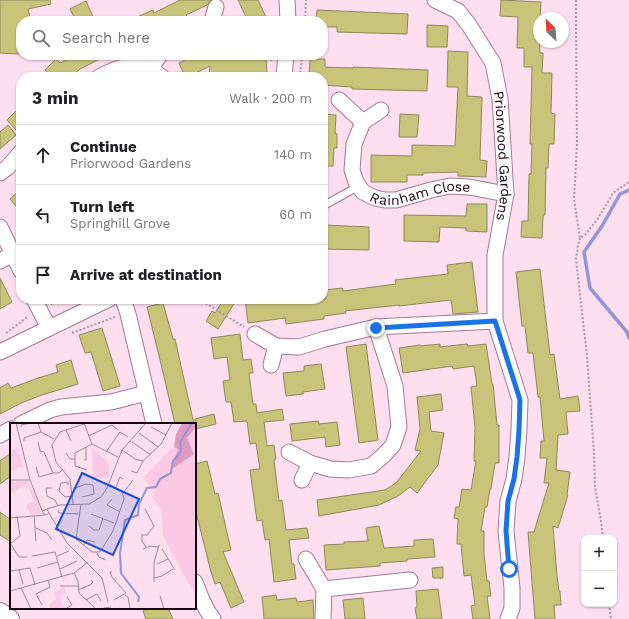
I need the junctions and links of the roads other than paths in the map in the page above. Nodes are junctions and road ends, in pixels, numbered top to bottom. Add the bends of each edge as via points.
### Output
1 (287, 0) edge
2 (435, 0) edge
3 (461, 6) edge
4 (288, 16) edge
5 (159, 60) edge
6 (286, 60) edge
7 (108, 72) edge
8 (153, 72) edge
9 (156, 72) edge
10 (284, 72) edge
11 (339, 100) dead end
12 (381, 110) dead end
13 (363, 122) junction
14 (16, 158) edge
15 (0, 174) edge
16 (359, 186) junction
17 (506, 194) junction
18 (328, 203) edge
19 (0, 227) edge
20 (6, 257) edge
21 (16, 266) edge
22 (37, 304) edge
23 (99, 304) edge
24 (124, 304) edge
25 (495, 321) junction
26 (49, 328) junction
27 (376, 328) junction
28 (255, 334) road end
29 (276, 346) junction
30 (0, 352) edge
31 (271, 365) dead end
32 (146, 393) junction
33 (23, 423) edge
34 (154, 423) edge
35 (10, 430) edge
36 (0, 435) edge
37 (289, 452) dead end
38 (310, 463) junction
39 (302, 480) dead end
40 (306, 559) dead end
41 (410, 580) dead end
42 (196, 585) edge
43 (324, 589) junction
44 (0, 612) edge
45 (10, 619) edge
46 (213, 619) edge
47 (323, 619) edge
48 (508, 619) edge

1 - 4 street
2 - 3 street, Priorwood Gardens
3 - 17 street, Priorwood Gardens via 493,63 500,99
5 - 9 street
6 - 10 street
7 - 8 street via 125,66 137,66
11 - 13 street
12 - 13 street
13 - 16 street, Rainham Close via 354,144 352,170
14 - 15 street
16 - 17 street, Rainham Close via 363,192 384,200 396,200 450,186
16 - 18 lane
17 - 25 street, Priorwood Gardens via 495,255
19 - 20 street
20 - 21 street
22 - 26 street
23 - 26 street
24 - 32 street
25 - 27 street
25 - 48 street, Priorwood Gardens via 520,400 517,457 508,501 506,531 512,588 512,608
26 - 30 street
27 - 29 street via 299,347
27 - 38 street via 395,386 399,426 393,445 370,466 349,470 330,469
28 - 29 street
29 - 31 street
32 - 33 street via 111,402 61,407
32 - 34 street
35 - 36 street
37 - 38 street
38 - 39 street
40 - 43 street
41 - 43 street
42 - 46 street
43 - 47 street
44 - 45 street

